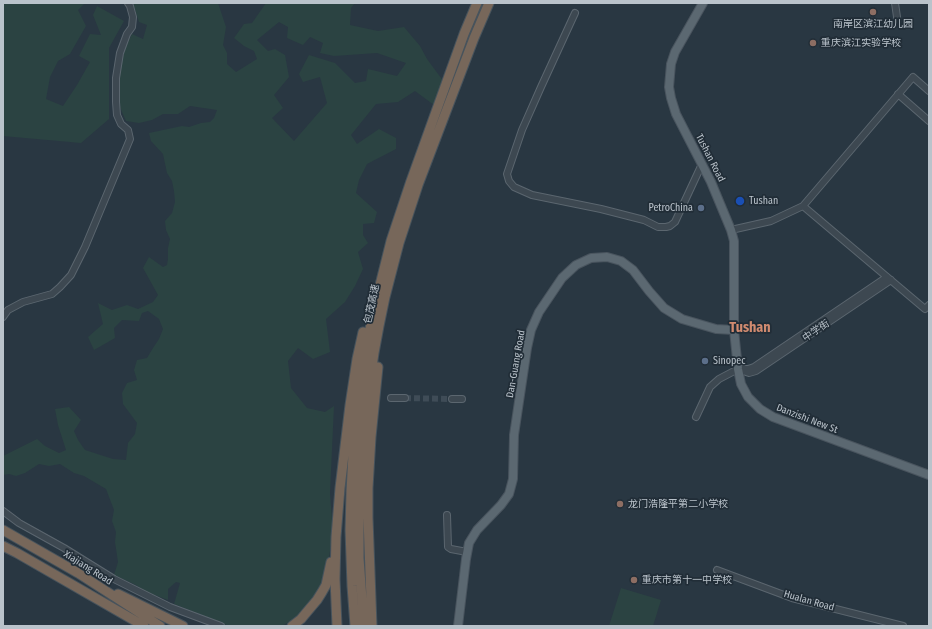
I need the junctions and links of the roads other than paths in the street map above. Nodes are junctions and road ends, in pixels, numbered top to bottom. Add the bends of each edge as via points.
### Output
1 (128, 3) edge
2 (477, 3) edge
3 (489, 3) edge
4 (703, 3) edge
5 (895, 3) edge
6 (575, 14) dead end
7 (897, 17) dead end
8 (929, 91) edge
9 (898, 94) junction
10 (929, 121) edge
11 (702, 164) junction
12 (803, 206) junction
13 (731, 230) junction
14 (384, 268) junction
15 (889, 278) junction
16 (385, 298) junction
17 (929, 305) edge
18 (3, 317) edge
19 (734, 330) junction
20 (738, 369) junction
21 (391, 398) dead end
22 (405, 398) tunnel mouth
23 (452, 399) tunnel mouth
24 (462, 399) dead end
25 (696, 417) dead end
26 (929, 475) edge
27 (3, 511) edge
28 (447, 515) dead end
29 (3, 530) edge
30 (336, 537) junction
31 (3, 546) edge
32 (467, 552) junction
33 (369, 568) junction
34 (717, 570) dead end
35 (78, 573) junction
36 (352, 586) junction
37 (298, 622) edge
38 (144, 626) edge
39 (160, 626) edge
40 (183, 626) edge
41 (221, 626) edge
42 (292, 626) edge
43 (337, 626) edge
44 (350, 626) edge
45 (355, 626) edge
46 (364, 626) edge
47 (372, 626) edge
48 (378, 626) edge
49 (458, 626) edge
50 (903, 626) edge

1 - 18 street via 133,17 132,27 120,52 116,102 117,115 121,124 128,130 130,138 86,247 71,275 52,294 23,302 8,310
2 - 14 highway, 包茂高速 via 411,181
3 - 16 highway, 包茂高速 via 418,185
4 - 11 main road, Tushan Road via 675,52 669,87 676,114
5 - 7 street
6 - 11 street via 522,130 507,174 514,187 532,195 601,209 644,220 658,227 666,227 675,222
8 - 9 street via 913,78
9 - 10 street
9 - 12 street
11 - 13 main road, Tushan Road
12 - 13 street via 771,221
12 - 15 street
13 - 19 main road, Tushan Road via 734,242
14 - 30 highway via 357,359 343,456
14 - 36 highway, 包茂高速 via 367,342 353,454
15 - 17 street via 925,309
15 - 20 street, 中学街 via 756,371 750,373
16 - 33 highway via 371,437
16 - 46 highway, 包茂高速 via 369,387 360,474 359,558
19 - 20 main road, Danzishi New St
19 - 32 main road, Dan-Guang Road via 716,329 682,319 664,308 632,270 621,261 607,257 591,258 576,265 562,278 538,312 531,330 514,436 513,479 509,494 477,530
20 - 25 street via 710,387
20 - 26 main road, Danzishi New St via 741,384 748,397 773,417
21 - 22 street
23 - 24 street
27 - 41 street via 114,580
28 - 32 street via 448,547
29 - 35 highway, Xiajiang Road
30 - 37 highway via 326,584 315,603
30 - 43 highway
31 - 38 highway
32 - 49 main road, Dan-Guang Road
33 - 47 highway
33 - 48 highway
34 - 50 street, Hualan Road via 792,598
35 - 39 highway, Xiajiang Road
35 - 40 highway
36 - 44 highway
36 - 45 highway, 包茂高速
37 - 42 highway

